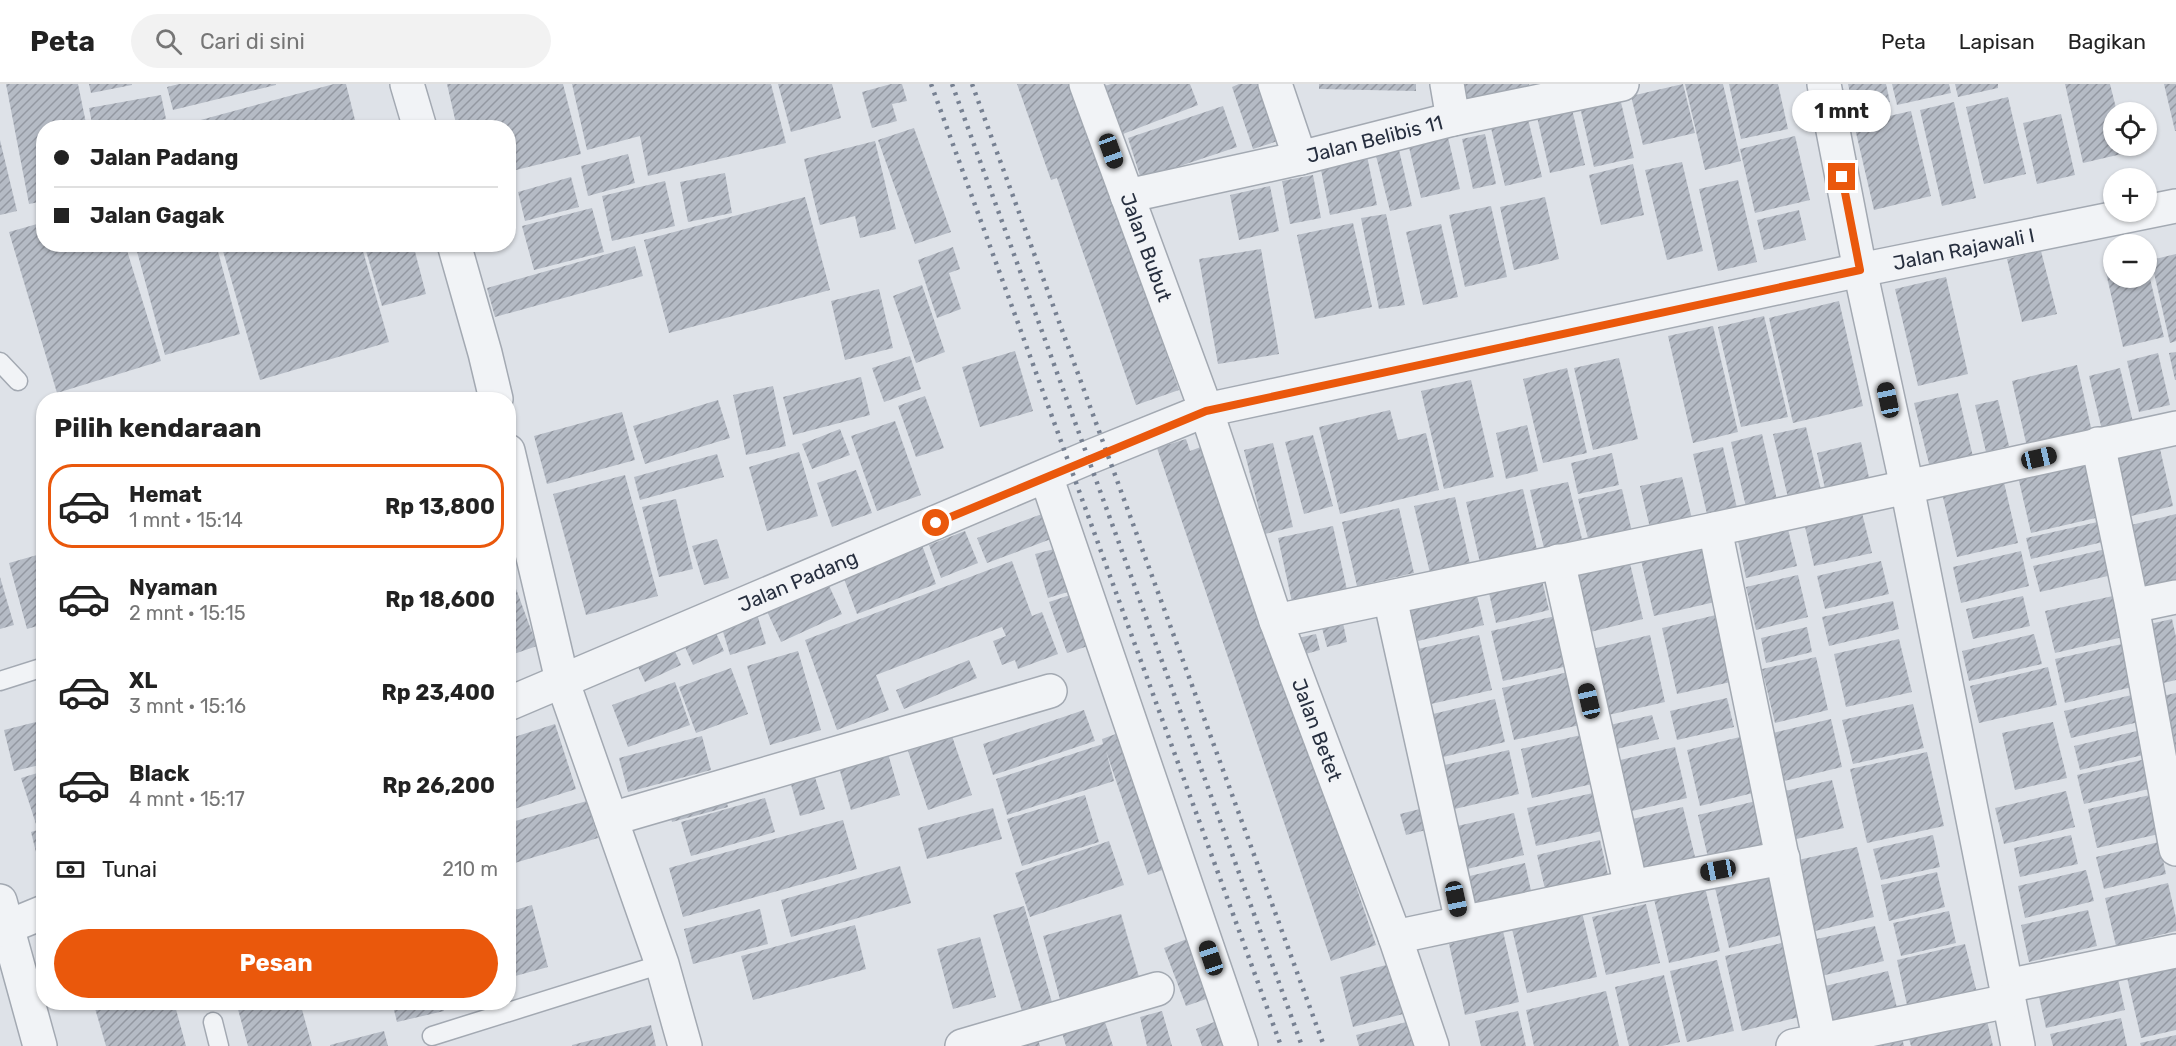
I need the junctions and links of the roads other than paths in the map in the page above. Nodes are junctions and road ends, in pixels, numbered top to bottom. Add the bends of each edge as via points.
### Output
1 (407, 84) edge
2 (1086, 84) edge
3 (1275, 84) edge
4 (1447, 84) edge
5 (1622, 84) edge
6 (1824, 84) edge
7 (1453, 119) junction
8 (418, 120) edge
9 (1300, 158) junction
10 (1127, 195) junction
11 (2176, 206) edge
12 (456, 252) edge
13 (1860, 270) junction
14 (0, 362) edge
15 (18, 381) dead end
16 (494, 392) edge
17 (1206, 411) junction
18 (2176, 428) edge
19 (2098, 444) junction
20 (1087, 458) joint
21 (1046, 476) junction
22 (516, 485) edge
23 (1907, 488) junction
24 (1716, 529) junction
25 (1558, 561) junction
26 (2176, 597) edge
27 (1390, 598) junction
28 (2132, 606) junction
29 (1276, 621) junction
30 (36, 670) edge
31 (562, 680) junction
32 (0, 681) edge
33 (1050, 691) dead end
34 (516, 700) edge
35 (2170, 785) edge
36 (611, 819) junction
37 (2176, 849) edge
38 (1783, 858) junction
39 (1631, 887) junction
40 (36, 914) edge
41 (2, 920) edge
42 (1462, 922) junction
43 (1395, 937) junction
44 (2176, 951) edge
45 (662, 964) junction
46 (1157, 988) dead end
47 (2008, 993) junction
48 (515, 1010) edge
49 (516, 1010) edge
50 (213, 1022) dead end
51 (432, 1036) dead end
52 (1813, 1044) edge
53 (39, 1046) edge
54 (219, 1046) edge
55 (685, 1046) edge
56 (962, 1046) edge
57 (1241, 1046) edge
58 (1432, 1046) edge
59 (2018, 1046) edge

1 - 8 street
2 - 10 street, Jalan Bubut
3 - 9 street
4 - 7 street
5 - 7 street, Jalan Belibis 11
6 - 13 street
7 - 9 street, Jalan Belibis 11
9 - 10 street, Jalan Belibis 11
10 - 17 street, Jalan Bubut
11 - 13 street, Jalan Rajawali I
12 - 16 street
13 - 17 street, Jalan Rajawali I
13 - 23 street
14 - 15 lane
17 - 20 street, Jalan Rajawali I
17 - 29 street, Jalan Betet
18 - 19 street
19 - 23 street
19 - 28 street
20 - 21 street, Jalan Padang
21 - 31 street, Jalan Padang
21 - 57 street
22 - 31 street
23 - 24 street
23 - 47 street
24 - 25 street
24 - 38 street
25 - 27 street
25 - 39 street
26 - 28 street
27 - 29 street
27 - 42 street
28 - 35 street
29 - 43 street, Jalan Betet
30 - 32 lane
31 - 34 street, Jalan Padang
31 - 36 street
33 - 36 street
35 - 37 street
36 - 45 street
38 - 39 street
38 - 52 street via 1817,1028
39 - 42 street
40 - 41 street
41 - 53 street
42 - 43 street
43 - 58 street, Jalan Betet
44 - 47 street
45 - 49 lane
45 - 55 street
46 - 56 street
47 - 52 street
47 - 59 street
48 - 51 lane
50 - 54 lane

